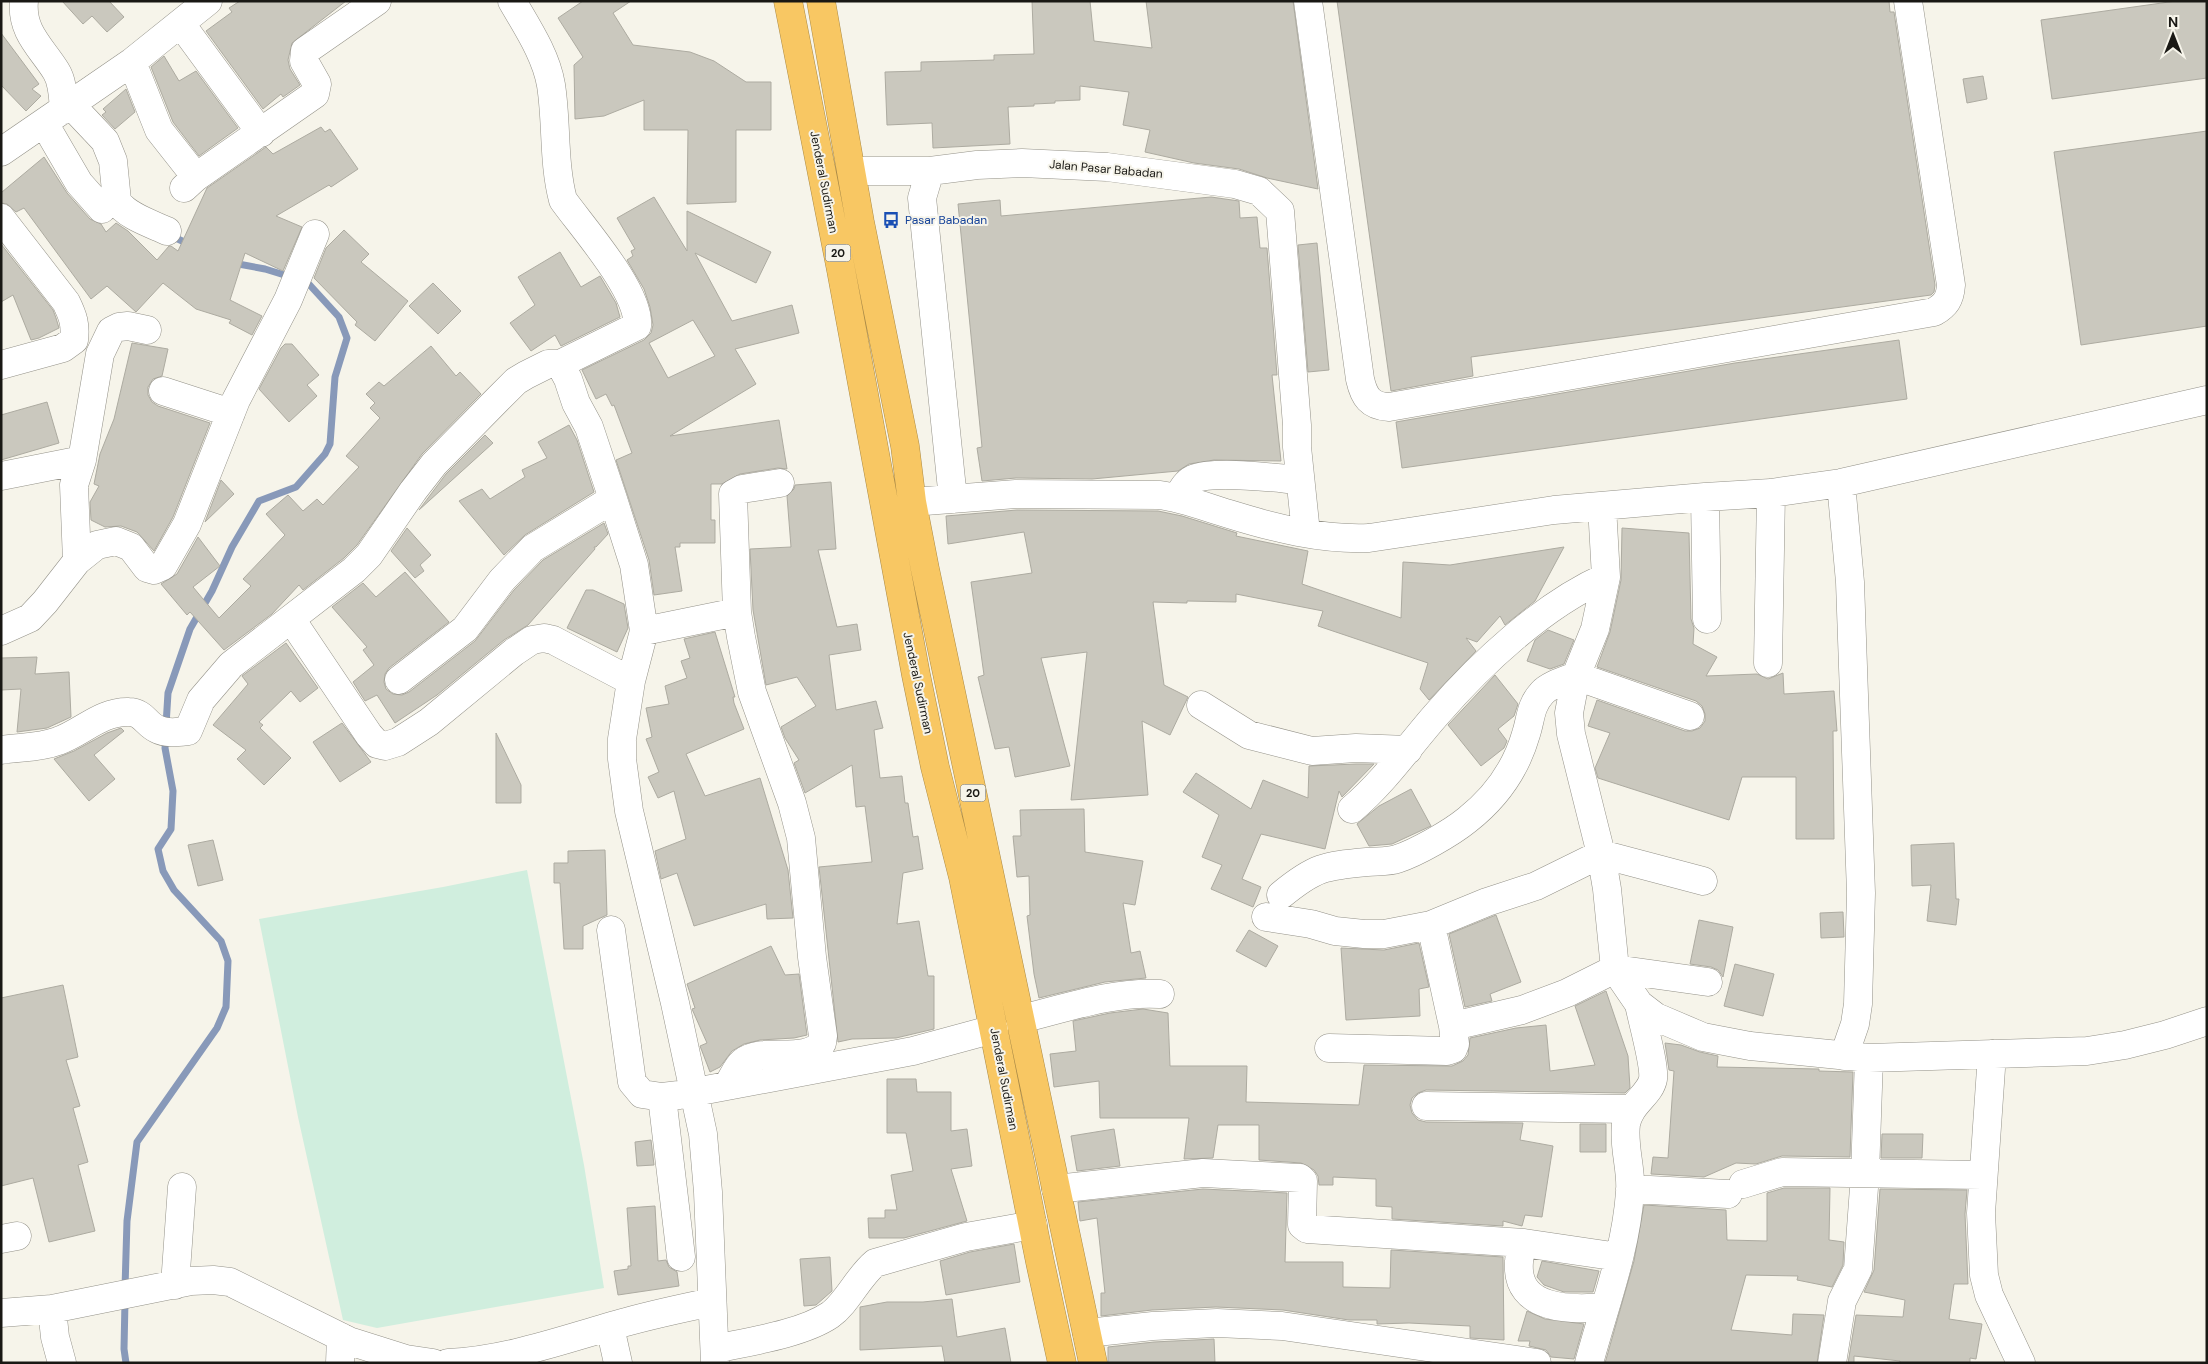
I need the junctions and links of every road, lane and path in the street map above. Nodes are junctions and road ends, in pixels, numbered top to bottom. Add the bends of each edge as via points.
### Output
1 (24, 1) edge
2 (208, 1) edge
3 (377, 1) edge
4 (512, 1) edge
5 (788, 1) edge
6 (821, 1) edge
7 (1308, 1) edge
8 (1908, 1) edge
9 (181, 24) junction
10 (132, 62) junction
11 (59, 113) junction
12 (261, 132) junction
13 (1, 152) edge
14 (852, 171) junction
15 (930, 171) junction
16 (102, 209) dead end
17 (1, 218) edge
18 (167, 232) dead end
19 (315, 234) dead end
20 (147, 330) dead end
21 (560, 364) junction
22 (1, 365) edge
23 (163, 391) dead end
24 (2207, 400) edge
25 (231, 413) junction
26 (82, 460) junction
27 (1, 476) edge
28 (1299, 480) junction
29 (780, 483) dead end
30 (1841, 483) junction
31 (1770, 493) junction
32 (1705, 496) junction
33 (1178, 497) junction
34 (614, 498) junction
35 (953, 498) junction
36 (912, 502) junction
37 (1602, 506) junction
38 (1306, 534) junction
39 (77, 560) junction
40 (1606, 577) junction
41 (737, 612) junction
42 (291, 619) junction
43 (1707, 619) dead end
44 (1, 631) edge
45 (644, 631) junction
46 (1768, 663) dead end
47 (1576, 676) junction
48 (399, 680) dead end
49 (630, 681) junction
50 (1201, 705) dead end
51 (1690, 716) dead end
52 (1, 750) edge
53 (1408, 750) junction
54 (1352, 808) dead end
55 (1601, 854) junction
56 (1704, 881) dead end
57 (1281, 895) dead end
58 (1266, 917) dead end
59 (1431, 925) junction
60 (611, 930) dead end
61 (1614, 970) junction
62 (1708, 982) dead end
63 (1160, 994) dead end
64 (1639, 1004) junction
65 (1021, 1019) junction
66 (2207, 1021) edge
67 (1453, 1026) junction
68 (994, 1030) junction
69 (1329, 1048) dead end
70 (1992, 1054) junction
71 (1856, 1058) junction
72 (728, 1085) junction
73 (693, 1092) junction
74 (662, 1097) junction
75 (1426, 1106) dead end
76 (1630, 1109) junction
77 (1865, 1174) junction
78 (1982, 1174) junction
79 (182, 1187) dead end
80 (1056, 1189) junction
81 (1630, 1189) junction
82 (1033, 1225) junction
83 (1524, 1243) junction
84 (681, 1257) dead end
85 (1618, 1257) junction
86 (175, 1285) junction
87 (712, 1302) junction
88 (1605, 1307) junction
89 (52, 1309) junction
90 (1, 1313) edge
91 (610, 1327) junction
92 (1087, 1334) junction
93 (341, 1350) edge
94 (2007, 1350) edge
95 (715, 1356) edge
96 (1472, 1358) edge
97 (62, 1363) edge
98 (433, 1363) edge
99 (448, 1363) edge
100 (618, 1363) edge
101 (1062, 1363) edge
102 (1093, 1363) edge
103 (1537, 1363) edge
104 (1589, 1363) edge
105 (1832, 1363) edge
106 (2021, 1363) edge

1 - 11 street via 23,15 31,34 57,72 62,89
2 - 9 street
3 - 12 street via 305,51 304,61 317,84 315,94
4 - 21 street via 551,83 559,183 564,200 625,285 638,319 637,326
5 - 68 highway, Jenderal Sudirman / 20 via 916,675 963,877
6 - 14 highway, 20
7 - 8 street via 1360,379 1366,399 1379,407 1389,407 1934,312 1943,306 1949,299 1951,285
9 - 10 street
9 - 12 street
10 - 11 street
10 - 12 street via 159,130 190,182
11 - 13 street
11 - 16 street via 51,135 79,183
11 - 18 street via 105,141 113,161 120,206
14 - 15 street, Jalan Pasar Babadan
14 - 36 highway, 20 via 905,446
15 - 28 street, Jalan Pasar Babadan via 986,164 1064,164 1235,184 1259,191 1280,211
15 - 35 street via 922,198
17 - 22 street via 66,302 74,316 75,328 74,340 62,348
19 - 25 street via 288,300
20 - 26 street via 119,327 111,331 105,340
21 - 34 street via 589,427
21 - 42 street via 548,364 516,381 434,464 369,555
23 - 25 street
24 - 30 street
25 - 39 street via 187,524 163,566 154,570 147,568 131,547 116,541 97,545
26 - 27 street
26 - 39 street via 74,485
28 - 33 street via 1205,477 1185,485
28 - 38 street, Jalan Pasar Babadan
29 - 41 street via 742,489 733,494
30 - 31 street
30 - 71 street via 1850,582 1861,893
31 - 32 street
31 - 46 street
32 - 37 street
32 - 43 street
33 - 35 street via 1016,494
33 - 38 street
34 - 45 street via 634,565
34 - 48 street via 533,548 502,580 465,629
35 - 36 street
36 - 65 highway, 20
37 - 38 street via 1554,510 1369,538
37 - 40 street
39 - 44 street via 30,618
40 - 47 street via 1596,629
40 - 53 street via 1544,613 1505,647 1436,715
41 - 45 street
41 - 72 street via 752,692 792,803 801,838 823,1036 822,1043 814,1050 744,1061
42 - 49 street via 369,735 377,744 385,746 398,742 428,722 500,662 532,640 553,640
42 - 52 street via 231,665 202,700 188,731 165,731 140,714 128,712 102,716 59,741
45 - 49 street
47 - 51 street
47 - 55 street via 1569,713 1571,734
47 - 57 street via 1543,691 1530,710 1526,734 1497,793 1466,821 1430,844 1397,859 1318,869
49 - 73 street via 622,738 629,811
50 - 53 street via 1249,735 1312,751 1356,748
53 - 54 street via 1374,790
55 - 56 street
55 - 59 street via 1536,886
55 - 61 street
58 - 59 street via 1364,934 1384,934
59 - 67 street
60 - 74 street via 632,1082 642,1094
61 - 62 street
61 - 64 street
61 - 67 street via 1522,1010
63 - 65 street via 1142,992
64 - 71 street via 1656,1017 1703,1037 1750,1046
64 - 76 street via 1653,1079
65 - 80 highway, 20
66 - 70 street via 2125,1045
67 - 69 street via 1455,1044 1447,1051
68 - 72 street via 913,1051
68 - 82 highway, Jenderal Sudirman / 20
70 - 71 street
70 - 78 street
71 - 77 street
72 - 73 street
73 - 74 street
73 - 87 street via 703,1134
74 - 84 street
75 - 76 street
76 - 81 street via 1626,1142
77 - 78 street
77 - 81 street via 1782,1172 1736,1189
77 - 105 street via 1858,1269 1842,1301
78 - 94 street via 1984,1276
79 - 86 street
80 - 83 street via 1203,1173 1295,1177 1302,1181 1302,1225 1307,1229
80 - 92 highway, 20
81 - 85 street via 1626,1228
82 - 95 street via 966,1237 875,1263 830,1315 779,1336
82 - 101 highway, Jenderal Sudirman / 20
83 - 85 street
83 - 88 street via 1518,1262 1522,1283 1530,1296 1551,1306
85 - 88 street
86 - 89 street
86 - 93 street via 213,1280 230,1282
87 - 91 street
87 - 95 street
88 - 104 street
89 - 90 street
89 - 97 street
91 - 99 street via 509,1355
91 - 100 street
92 - 96 street via 1153,1326 1264,1325 1371,1338
92 - 102 highway, 20
93 - 98 street via 349,1341 406,1359
94 - 106 street
96 - 103 street

